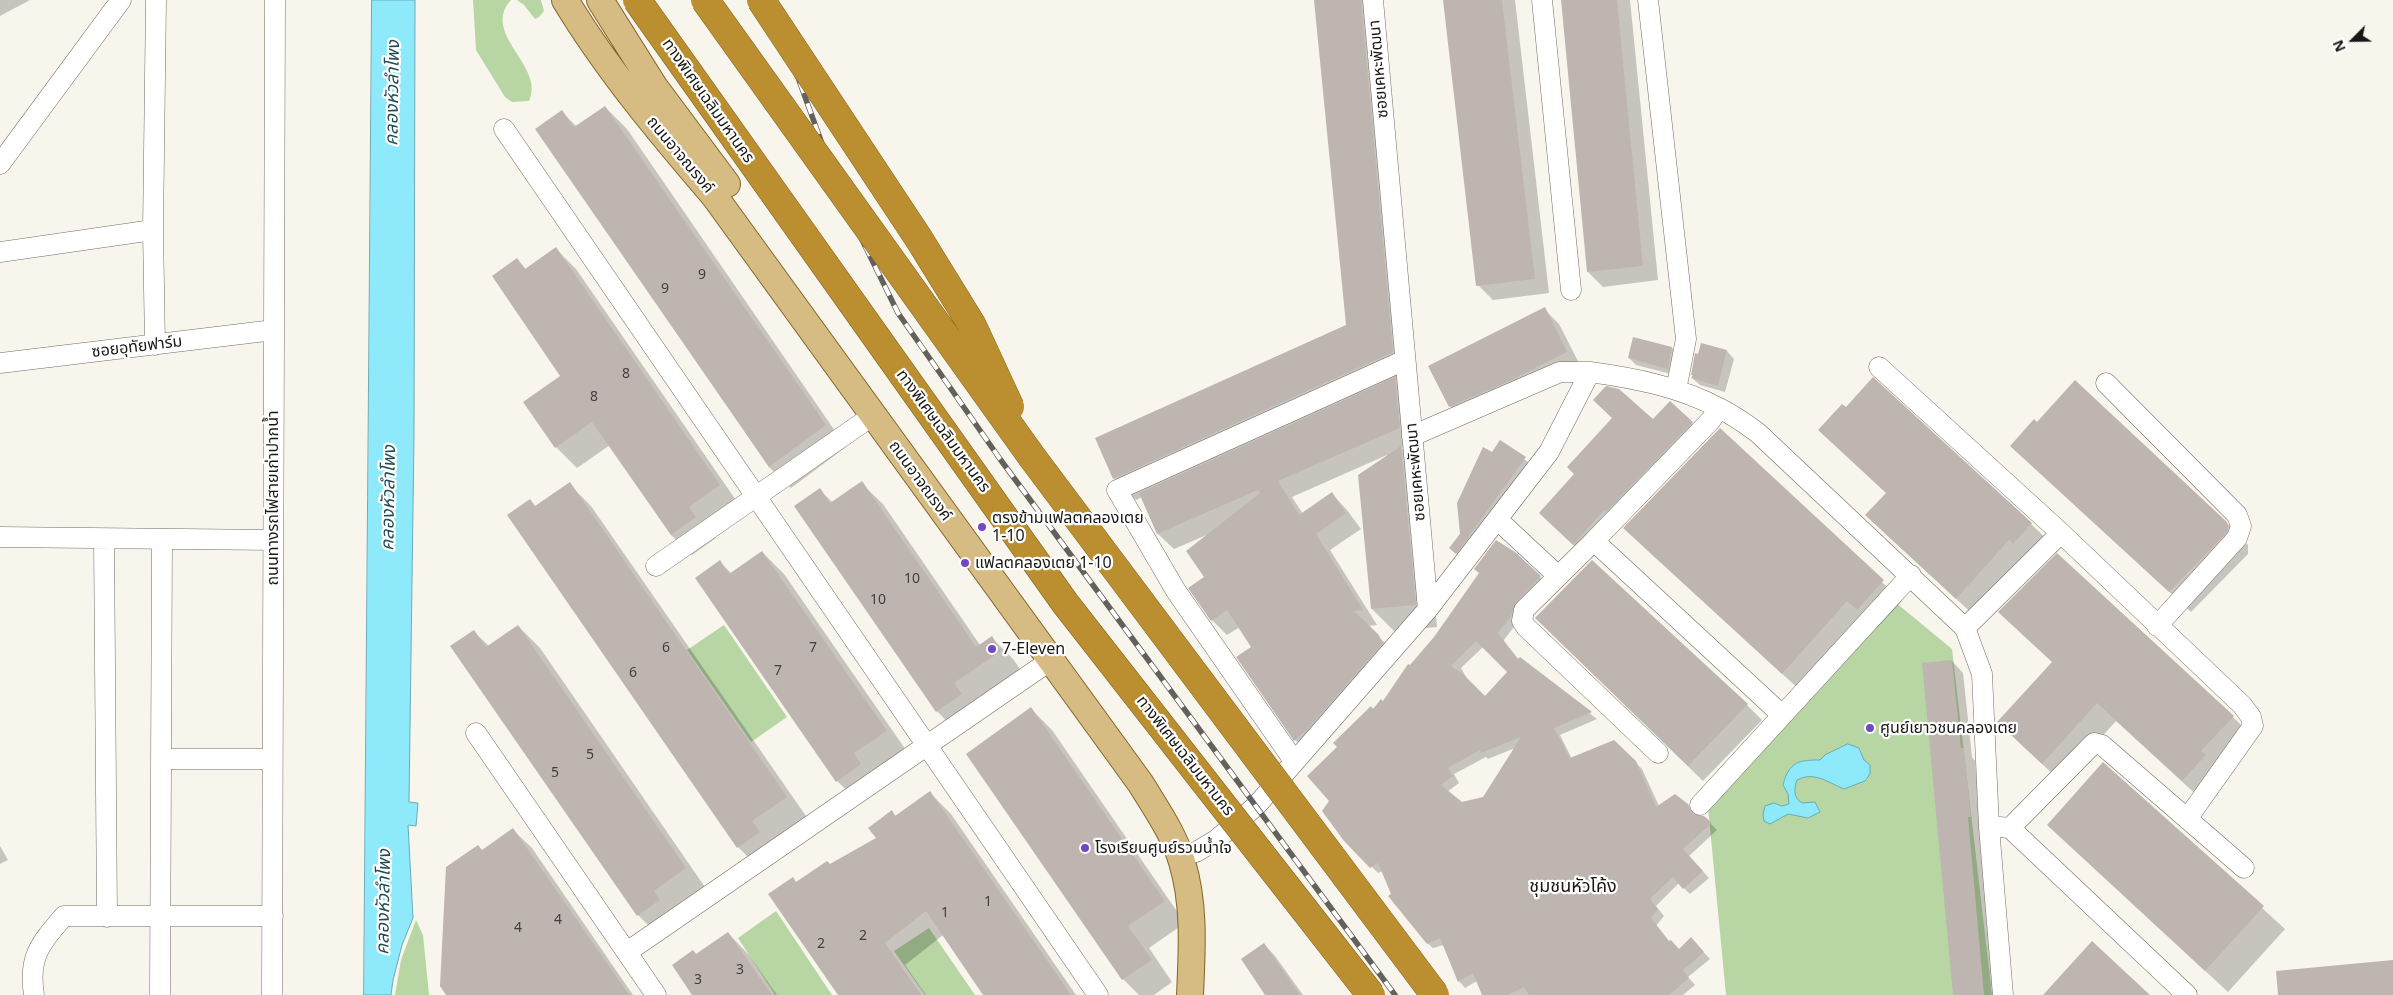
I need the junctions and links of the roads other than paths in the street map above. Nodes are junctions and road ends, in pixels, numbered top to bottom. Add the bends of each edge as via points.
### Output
1 (121, 0) edge
2 (156, 0) edge
3 (275, 0) edge
4 (565, 0) edge
5 (600, 0) edge
6 (637, 0) edge
7 (705, 0) edge
8 (761, 0) edge
9 (1373, 0) edge
10 (1542, 0) edge
11 (1648, 0) edge
12 (504, 129) dead end
13 (0, 164) edge
14 (153, 230) junction
15 (0, 252) edge
16 (1571, 290) dead end
17 (274, 330) junction
18 (155, 346) junction
19 (1405, 360) junction
20 (0, 363) edge
21 (1879, 367) dead end
22 (1590, 372) junction
23 (2106, 383) dead end
24 (1676, 390) junction
25 (1719, 408) junction
26 (880, 411) junction
27 (1412, 436) junction
28 (1032, 457) junction
29 (756, 497) junction
30 (1498, 520) junction
31 (2061, 533) junction
32 (0, 537) edge
33 (104, 538) junction
34 (162, 540) junction
35 (272, 540) junction
36 (1594, 541) junction
37 (656, 566) dead end
38 (1910, 574) junction
39 (1558, 576) junction
40 (1428, 609) junction
41 (2158, 626) junction
42 (1965, 628) junction
43 (1051, 660) junction
44 (1782, 715) junction
45 (476, 733) dead end
46 (927, 745) junction
47 (1658, 753) dead end
48 (161, 758) junction
49 (272, 759) junction
50 (1294, 761) junction
51 (1700, 804) dead end
52 (2187, 819) junction
53 (1989, 827) junction
54 (2010, 828) junction
55 (1189, 857) junction
56 (2244, 868) dead end
57 (273, 916) junction
58 (107, 917) junction
59 (160, 917) junction
60 (627, 952) junction
61 (34, 995) edge
62 (160, 995) edge
63 (272, 995) edge
64 (656, 995) edge
65 (1098, 995) edge
66 (1190, 995) edge
67 (1202, 995) edge
68 (1371, 995) edge
69 (1435, 995) edge
70 (2003, 995) edge
71 (2187, 995) edge

1 - 13 street
2 - 14 street
3 - 17 street, ถนนทางรถไฟสายเก่าปากน้ำ
4 - 26 main road, ถนนอาจณรงค์ via 642,109 715,197
5 - 26 main road, ถนนอาจณรงค์ via 654,86 736,196
6 - 68 highway, ทางพิเศษเฉลิมมหานคร, bridge via 1065,603
7 - 28 highway, bridge
8 - 28 highway, bridge via 972,325
9 - 19 street, ซอยเคหะพัฒนา
10 - 16 street
11 - 24 street via 1686,339
12 - 29 street
14 - 15 street
14 - 18 street
17 - 18 street, ซอยอุทัยฟาร์ม
17 - 35 street, ถนนทางรถไฟสายเก่าปากน้ำ
18 - 20 street, ซอยอุทัยฟาร์ม
19 - 27 street, ซอยเคหะพัฒนา
19 - 50 street via 1116,490 1176,591
21 - 31 street
22 - 24 street via 1622,376
22 - 27 street via 1560,372
22 - 30 street via 1549,452
23 - 41 street via 2237,515 2241,526 2237,538
24 - 25 street
25 - 36 street
25 - 38 street via 1758,433
26 - 29 street
26 - 43 main road, ถนนอาจณรงค์
26 - 55 main road, ถนนอาจณรงค์ via 1166,794
27 - 40 street, ซอยเคหะพัฒนา
28 - 69 highway, bridge
29 - 37 street
29 - 46 street
30 - 39 street
30 - 40 street
31 - 41 street
31 - 42 street
32 - 33 street
33 - 34 street
33 - 58 street
34 - 35 street
34 - 48 street
35 - 49 street, ถนนทางรถไฟสายเก่าปากน้ำ
36 - 39 street
36 - 44 street
38 - 42 street
38 - 44 street
39 - 47 street via 1524,610 1524,623
40 - 50 street
41 - 52 street via 2242,704 2253,726
42 - 53 street via 1982,674
43 - 46 street
43 - 55 main road, ถนนอาจณรงค์ via 1141,784
44 - 51 street
45 - 60 street
46 - 60 street
46 - 65 street
48 - 49 street
48 - 59 street
49 - 57 street, ถนนทางรถไฟสายเก่าปากน้ำ
50 - 55 street via 1243,818
52 - 54 street via 2102,745 2094,743
52 - 56 street
53 - 54 street
53 - 70 street
54 - 71 street
55 - 66 main road, ถนนอาจณรงค์
55 - 67 main road, ถนนอาจณรงค์ via 1204,913
57 - 59 street
57 - 63 street, ถนนทางรถไฟสายเก่าปากน้ำ
58 - 59 street
58 - 61 street via 64,916 45,938 36,956 31,975
59 - 62 street
60 - 64 street

